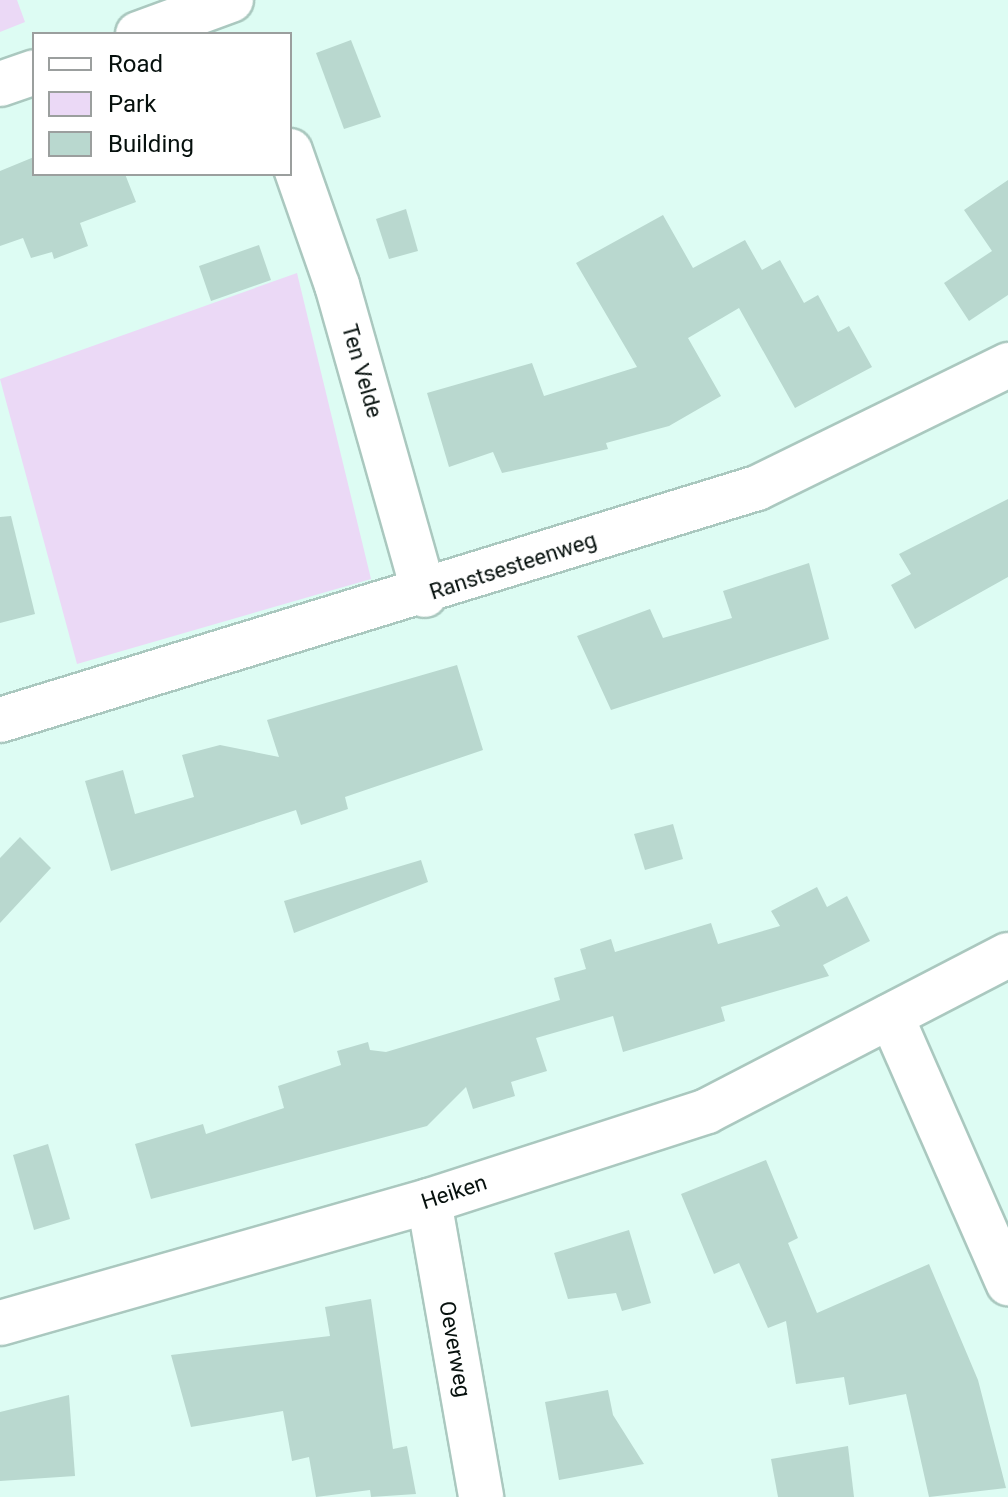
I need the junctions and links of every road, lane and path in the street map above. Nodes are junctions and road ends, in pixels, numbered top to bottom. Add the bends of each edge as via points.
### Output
1 (231, 0) edge
2 (237, 0) edge
3 (143, 32) edge
4 (248, 32) edge
5 (32, 73) edge
6 (0, 84) edge
7 (292, 157) edge
8 (1008, 365) edge
9 (425, 595) junction
10 (0, 720) edge
11 (1008, 955) edge
12 (891, 1016) junction
13 (429, 1201) junction
14 (1008, 1283) edge
15 (0, 1323) edge
16 (481, 1497) edge

1 - 3 street
2 - 4 street
5 - 6 street
7 - 9 street, Ten Velde via 337,285
8 - 9 street, Ranstsesteenweg via 757,488
9 - 10 street, Ranstsesteenweg
11 - 12 street, Heiken
12 - 13 street, Heiken via 707,1111
12 - 14 street
13 - 15 street, Heiken
13 - 16 street, Oeverweg

